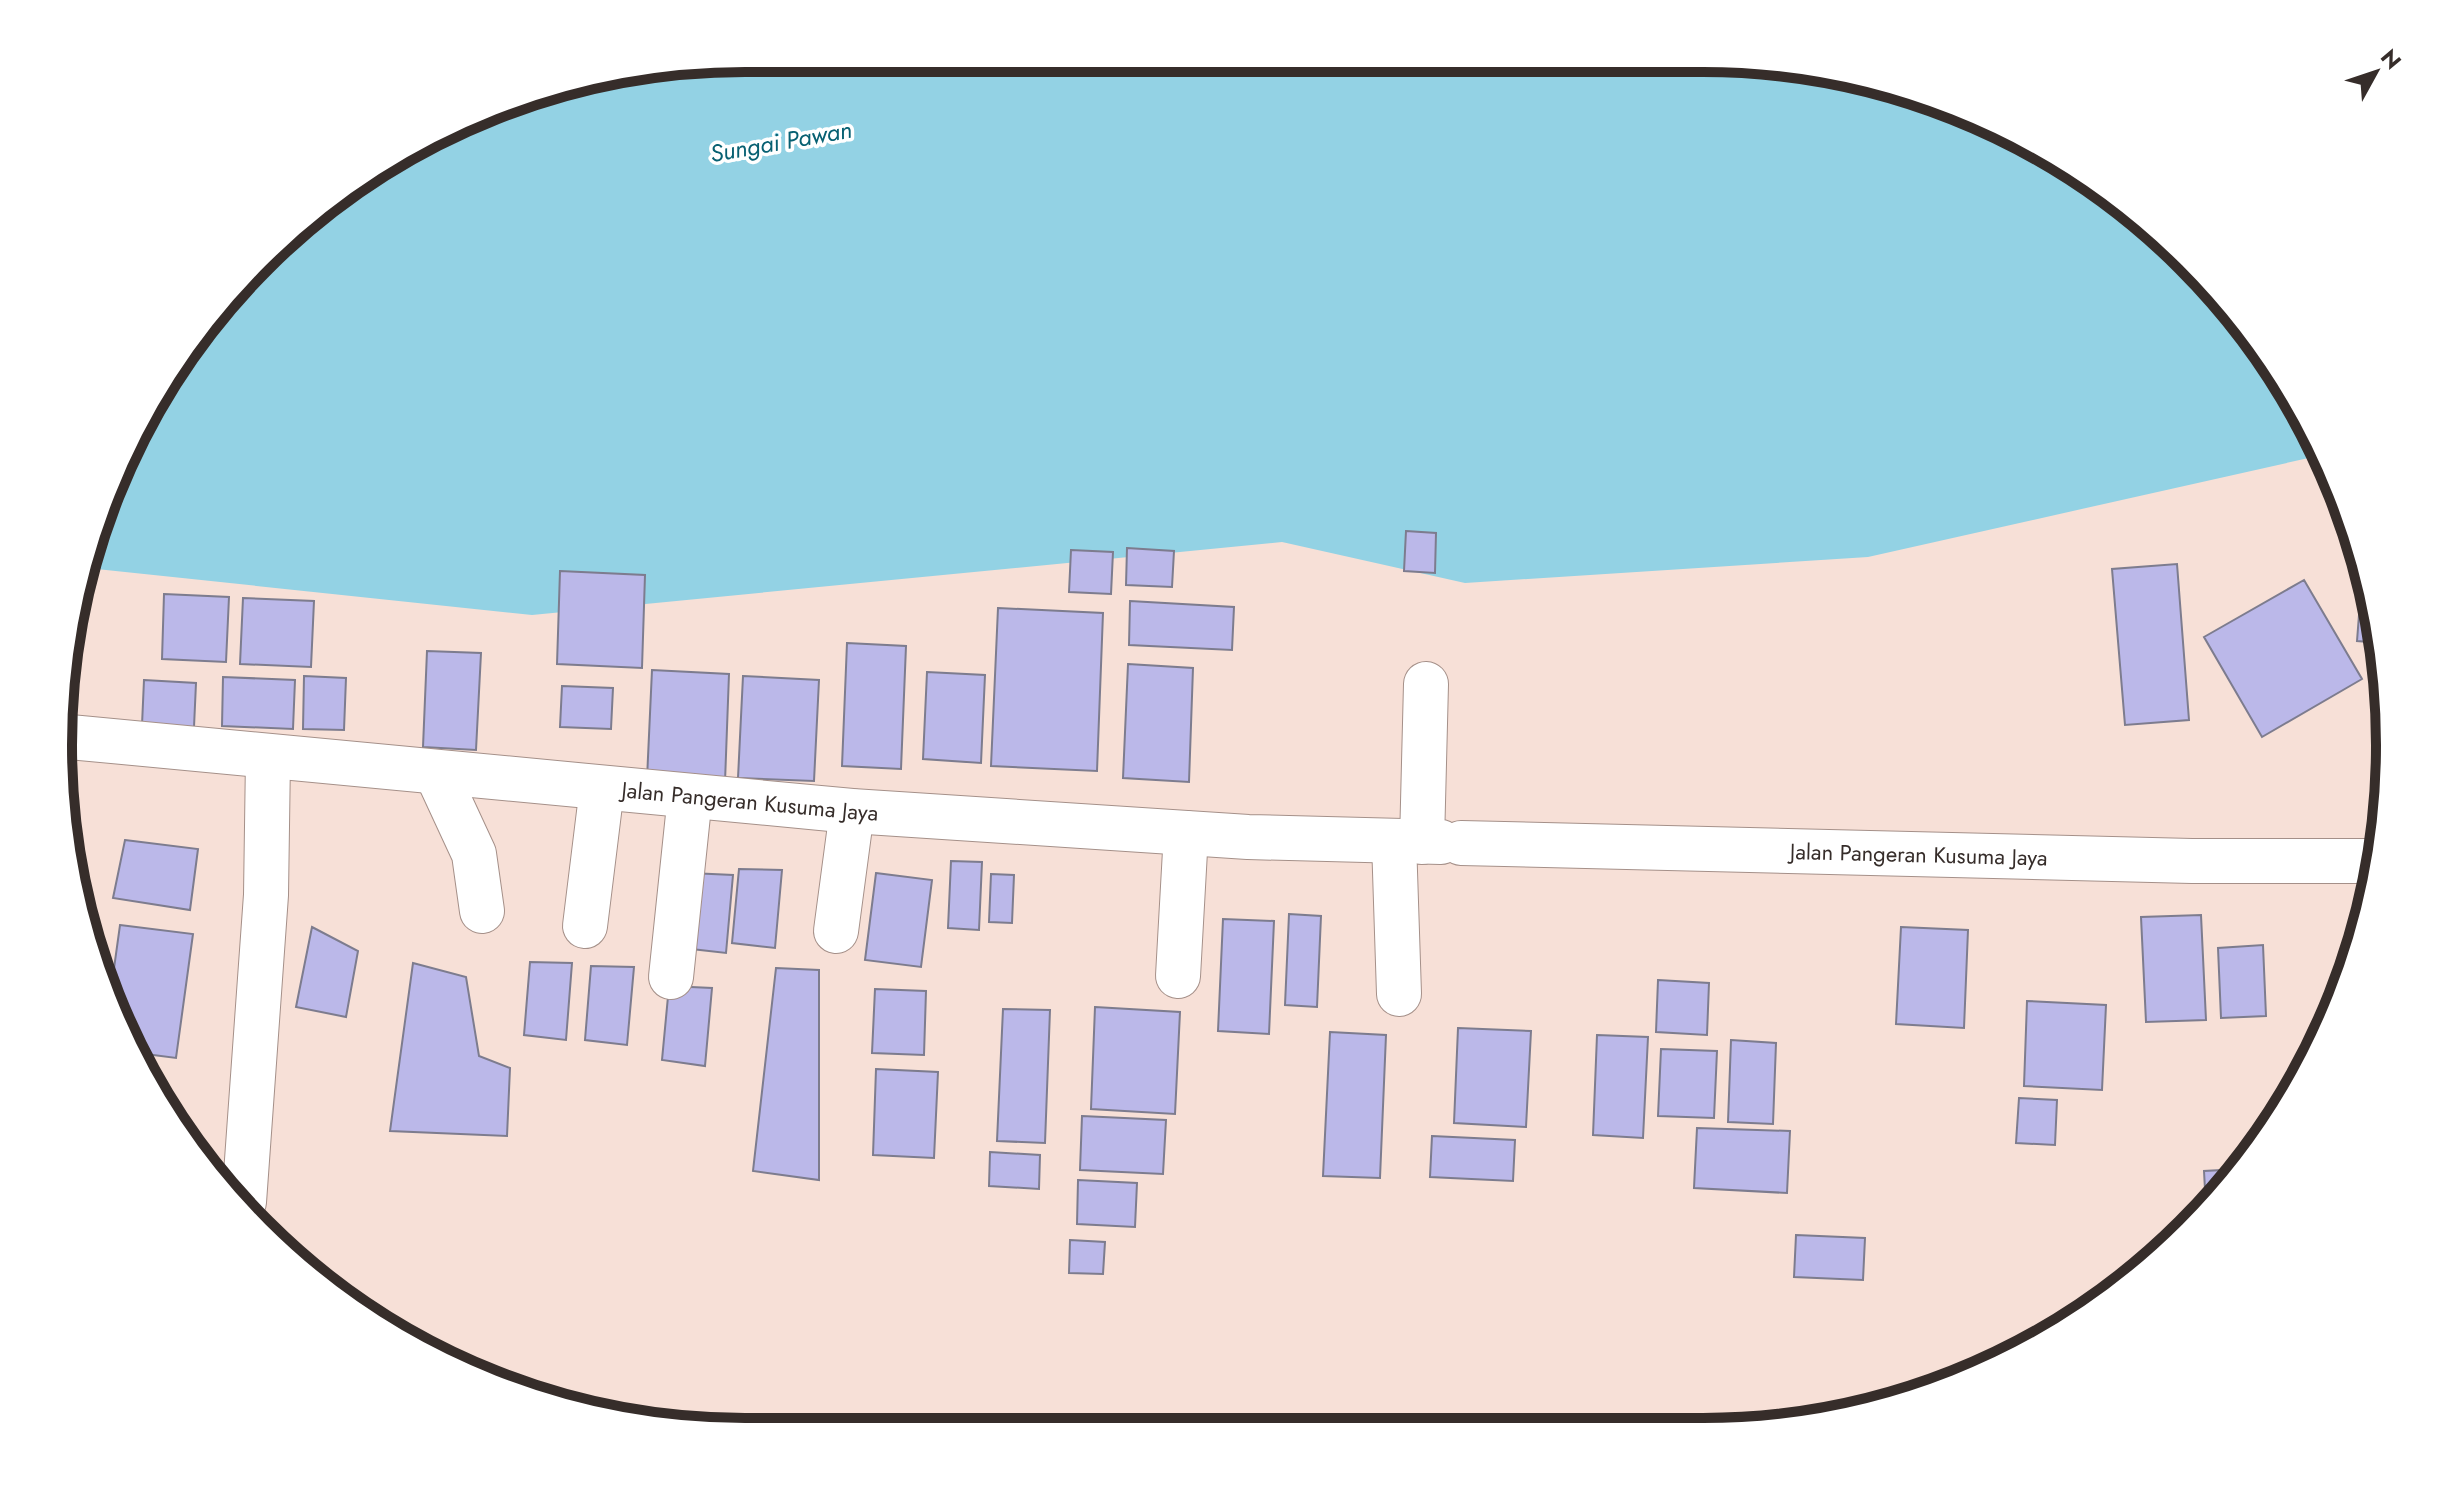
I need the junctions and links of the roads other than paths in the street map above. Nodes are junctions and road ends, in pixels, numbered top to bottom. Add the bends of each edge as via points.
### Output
1 (1426, 684) dead end
2 (72, 737) edge
3 (268, 758) junction
4 (436, 772) junction
5 (602, 788) junction
6 (690, 796) junction
7 (852, 811) junction
8 (1186, 833) junction
9 (1430, 842) junction
10 (2365, 861) edge
11 (482, 911) dead end
12 (585, 926) dead end
13 (836, 931) dead end
14 (1178, 976) dead end
15 (671, 977) dead end
16 (1399, 994) dead end
17 (245, 1195) edge

1 - 9 street
2 - 3 street, Jalan Pangeran Kusuma Jaya
3 - 4 street, Jalan Pangeran Kusuma Jaya
3 - 17 street via 266,895
4 - 5 street, Jalan Pangeran Kusuma Jaya
4 - 11 street via 474,854
5 - 6 street, Jalan Pangeran Kusuma Jaya
5 - 12 street
6 - 7 street, Jalan Pangeran Kusuma Jaya
6 - 15 street
7 - 8 street, Jalan Pangeran Kusuma Jaya
7 - 13 street
8 - 9 street, Jalan Pangeran Kusuma Jaya
8 - 14 street
9 - 10 street, Jalan Pangeran Kusuma Jaya
9 - 16 street

